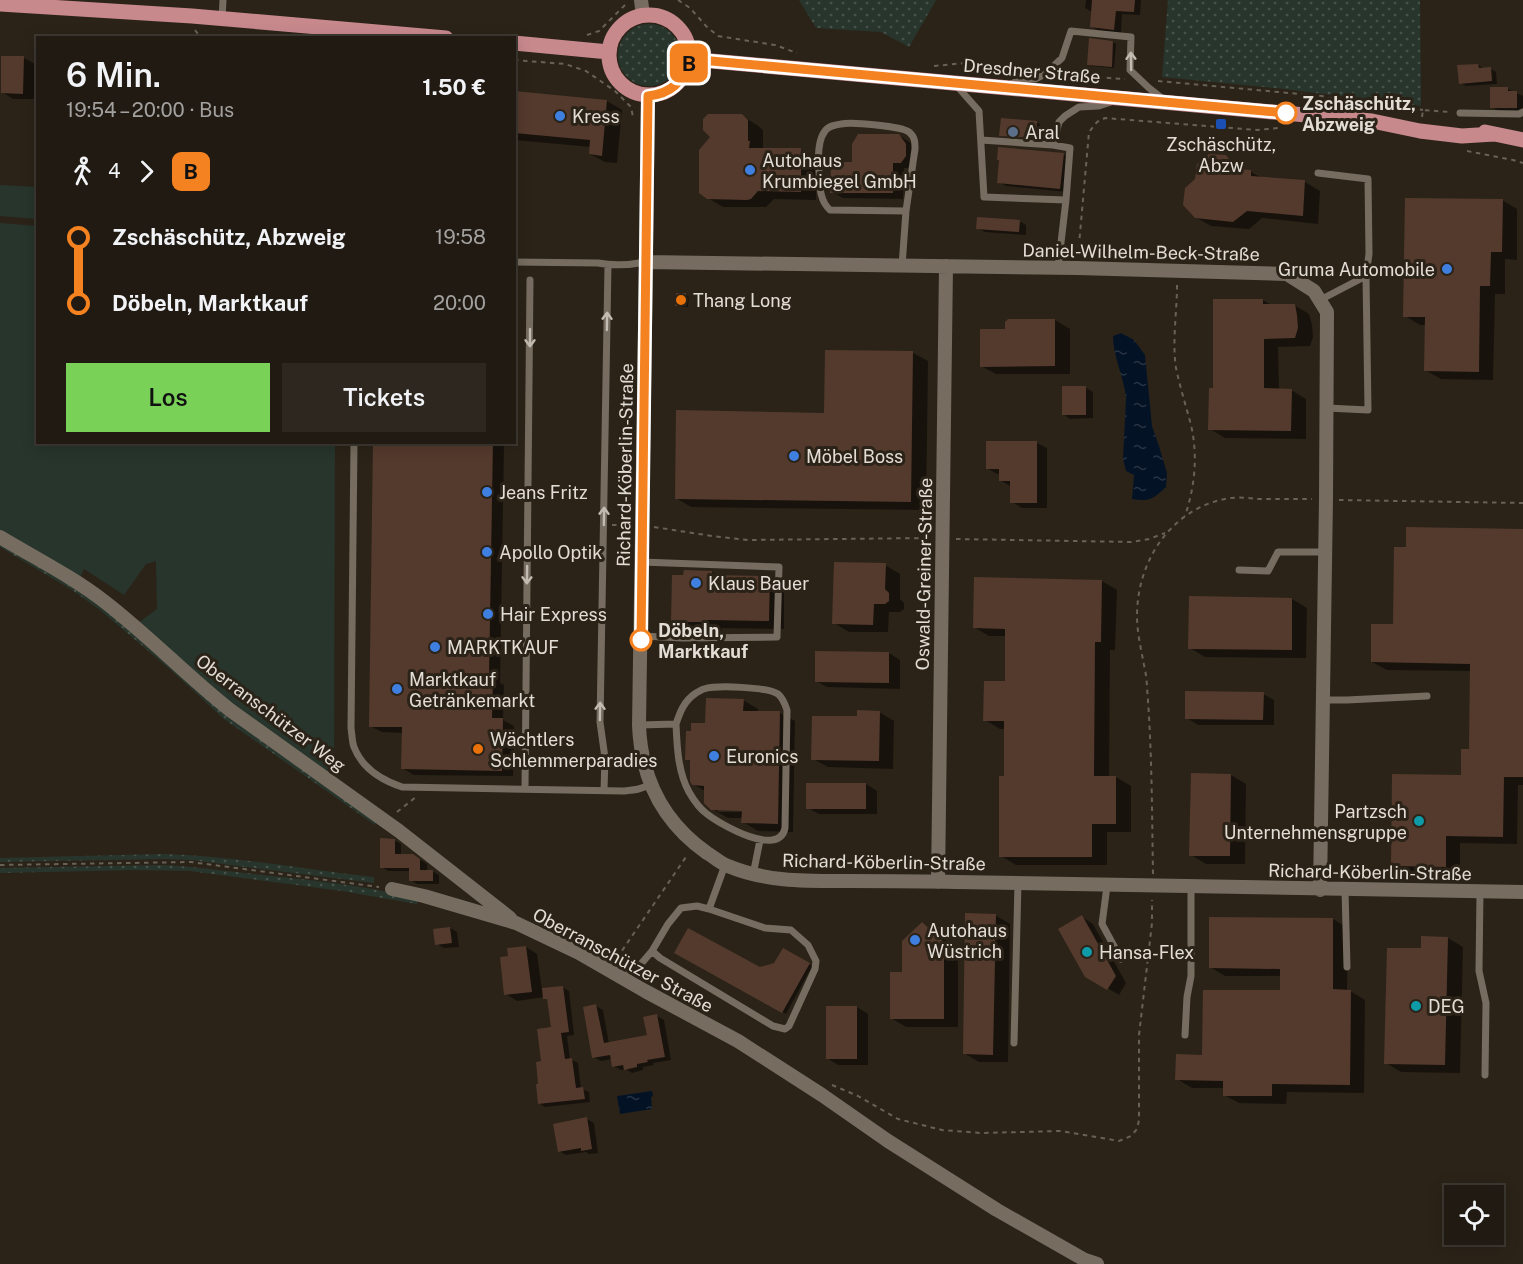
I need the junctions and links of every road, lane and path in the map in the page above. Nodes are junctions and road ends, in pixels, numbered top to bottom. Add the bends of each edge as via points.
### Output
1 (224, 0) edge
2 (630, 0) edge
3 (0, 4) edge
4 (85, 4) edge
5 (642, 8) edge
6 (222, 19) junction
7 (583, 35) dead end
8 (422, 36) edge
9 (516, 43) edge
10 (609, 52) junction
11 (689, 59) junction
12 (516, 60) edge
13 (955, 83) junction
14 (1001, 88) junction
15 (648, 96) junction
16 (1122, 98) junction
17 (1167, 102) junction
18 (1523, 112) edge
19 (1460, 113) joint
20 (633, 117) dead end
21 (1372, 121) junction
22 (1422, 122) junction
23 (1279, 128) dead end
24 (1494, 134) junction
25 (981, 140) junction
26 (1523, 140) edge
27 (1053, 145) junction
28 (1318, 173) dead end
29 (1066, 200) junction
30 (906, 211) junction
31 (516, 262) edge
32 (646, 262) junction
33 (608, 265) junction
34 (902, 266) junction
35 (946, 266) junction
36 (1058, 268) junction
37 (1077, 268) junction
38 (1177, 271) junction
39 (1366, 276) junction
40 (530, 280) dead end
41 (1320, 300) junction
42 (1327, 408) junction
43 (354, 444) edge
44 (1326, 499) junction
45 (1523, 503) edge
46 (1185, 516) junction
47 (604, 525) junction
48 (642, 525) junction
49 (1165, 533) junction
50 (0, 537) edge
51 (942, 538) junction
52 (1326, 552) junction
53 (641, 562) junction
54 (1239, 570) dead end
55 (641, 636) junction
56 (1427, 696) dead end
57 (1323, 699) junction
58 (676, 724) junction
59 (639, 725) junction
60 (650, 784) junction
61 (425, 788) junction
62 (525, 789) junction
63 (604, 790) junction
64 (384, 821) junction
65 (760, 840) junction
66 (696, 845) junction
67 (0, 865) edge
68 (725, 865) junction
69 (753, 875) junction
70 (938, 882) junction
71 (1018, 883) junction
72 (1107, 886) junction
73 (1153, 886) junction
74 (1191, 887) junction
75 (392, 889) joint
76 (1320, 890) junction
77 (1345, 891) junction
78 (1480, 892) junction
79 (1523, 892) edge
80 (709, 909) junction
81 (516, 923) junction
82 (652, 951) junction
83 (1121, 959) dead end
84 (1347, 967) dead end
85 (608, 970) junction
86 (623, 979) junction
87 (1185, 1035) dead end
88 (1014, 1043) dead end
89 (1485, 1075) dead end
90 (832, 1084) dead end
91 (1097, 1264) edge

1 - 6 lane
2 - 7 path via 599,31
3 - 4 main road
4 - 6 main road
5 - 10 main road via 619,28
5 - 11 main road via 675,25 688,44
6 - 8 main road
9 - 10 main road
10 - 15 main road via 614,76 622,86
11 - 13 main road, Dresdner Straße
11 - 15 main road via 676,85 667,92
12 - 20 path via 565,64 586,71 615,91 631,107
13 - 14 main road, Dresdner Straße
13 - 25 lane via 979,111
14 - 16 main road, Dresdner Straße
17 -> 14 lane via 1130,70 1131,37 1071,31 1062,58 1046,74
15 - 32 street, Richard-Köberlin-Straße
16 - 17 main road, Dresdner Straße
16 - 27 lane via 1099,106 1079,107 1065,116 1059,122
17 - 21 main road, Dresdner Straße
18 - 19 lane
19 - 22 path via 1423,110
21 - 22 main road, Dresdner Straße
21 - 24 main road, Dresdner Straße via 1462,136
22 - 24 main road, Dresdner Straße
23 - 37 path via 1257,130 1105,118 1097,122 1089,132
24 - 26 main road, Dresdner Straße
25 - 27 lane
25 - 29 lane via 984,197
27 - 29 lane via 1070,148
28 - 39 lane via 1368,179
29 - 36 lane
30 - 30 lane via 830,210 825,206 818,164 823,132 843,123 904,129 911,134 915,148
30 - 34 lane
31 - 33 lane
32 - 33 lane
32 - 34 street, Daniel-Wilhelm-Beck-Straße
32 - 48 street, Richard-Köberlin-Straße
47 -> 33 lane
34 - 35 street, Daniel-Wilhelm-Beck-Straße
35 - 36 street, Daniel-Wilhelm-Beck-Straße
35 - 51 street, Oswald-Greiner-Straße
36 - 37 street, Daniel-Wilhelm-Beck-Straße
37 - 38 street, Daniel-Wilhelm-Beck-Straße
38 - 41 street, Daniel-Wilhelm-Beck-Straße via 1287,274 1314,291
38 - 46 path via 1176,366 1194,448 1194,484
39 - 41 lane
39 - 42 lane via 1368,410
40 -> 62 lane
41 - 42 street via 1327,312
42 - 44 street
43 - 61 lane via 353,746 379,777 402,787
44 - 45 path
44 - 46 path via 1231,498
44 - 52 street
46 - 49 path
47 - 48 path
63 -> 47 lane via 600,722
48 - 51 path via 748,540
48 - 53 street, Richard-Köberlin-Straße
49 - 51 path via 1119,542
49 - 73 path via 1150,558 1137,615 1148,701
50 - 64 street, Oberranschützer Weg via 105,602 230,710
51 - 70 street, Oswald-Greiner-Straße
52 - 54 lane via 1278,552 1268,571
52 - 57 street
53 - 55 street, Richard-Köberlin-Straße
53 - 55 lane via 779,567 777,637
55 - 59 street, Richard-Köberlin-Straße
56 - 57 lane
57 - 76 street
58 - 59 lane
58 - 65 lane via 678,760 689,792 709,816
58 - 65 lane via 688,699 704,689 760,688 782,698 787,710 786,828 780,838
59 - 60 street, Richard-Köberlin-Straße via 639,743
60 - 63 lane via 636,790
60 - 66 street, Richard-Köberlin-Straße via 670,818
61 - 62 lane
61 - 64 path
62 - 63 lane
64 - 81 street, Oberranschützer Weg
65 - 69 lane
66 - 68 street, Richard-Köberlin-Straße
66 - 85 path
67 - 75 path via 191,862
68 - 69 street, Richard-Köberlin-Straße
68 - 80 lane
69 - 70 street, Richard-Köberlin-Straße via 789,880
70 - 71 street, Richard-Köberlin-Straße
71 - 72 street, Richard-Köberlin-Straße
71 - 88 lane
72 - 73 street, Richard-Köberlin-Straße
72 - 83 lane via 1102,924
73 - 74 street, Richard-Köberlin-Straße
73 - 90 path via 1139,1035 1139,1120 1131,1136 1119,1141 1061,1131 942,1130 898,1119
74 - 76 street, Richard-Köberlin-Straße
74 - 87 lane via 1191,976
75 - 81 street, Oberranschützer Straße
76 - 77 street, Richard-Köberlin-Straße
77 - 78 street, Richard-Köberlin-Straße
77 - 84 lane
78 - 79 street, Richard-Köberlin-Straße
78 - 89 lane via 1479,971 1486,1003
80 - 82 lane via 681,908
80 - 82 lane via 765,928 791,930 808,945 816,961 815,969 785,1029 773,1026
81 - 85 street, Oberranschützer Straße
82 - 86 lane
85 - 86 street, Oberranschützer Straße
86 - 91 street, Oberranschützer Straße via 738,1041 997,1210

